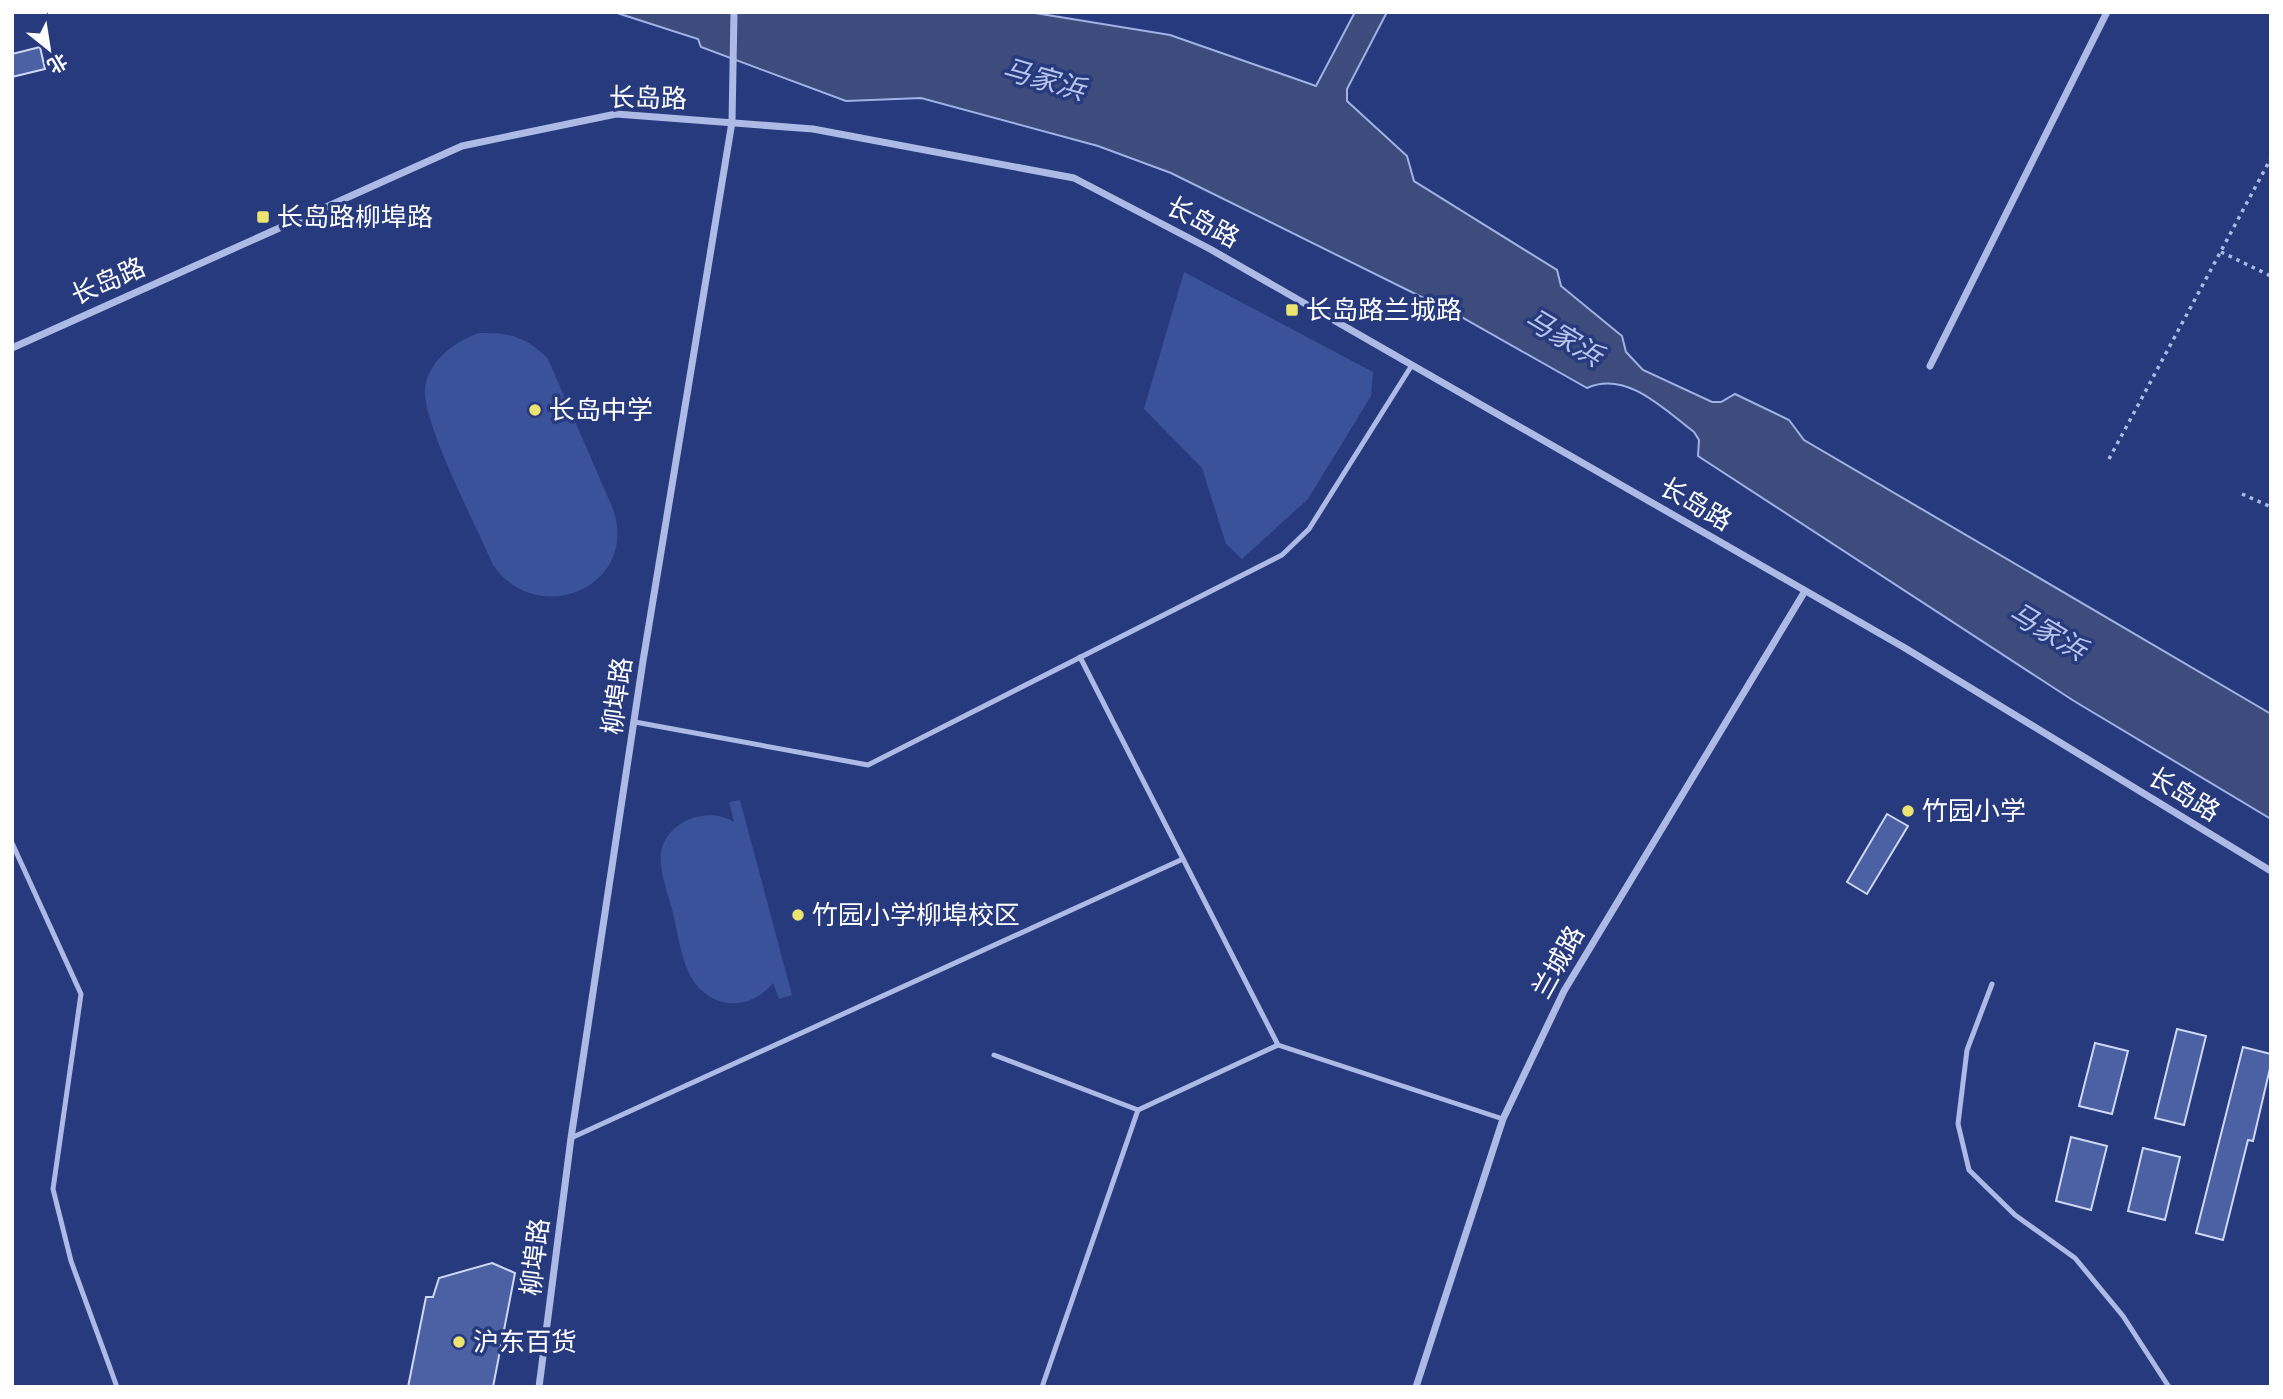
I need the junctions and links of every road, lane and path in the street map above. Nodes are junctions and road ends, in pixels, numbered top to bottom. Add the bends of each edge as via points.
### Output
1 (734, 12) edge
2 (2108, 12) edge
3 (732, 122) junction
4 (2271, 158) edge
5 (2221, 252) junction
6 (2271, 276) edge
7 (12, 348) edge
8 (1412, 365) junction
9 (1930, 366) dead end
10 (2109, 459) dead end
11 (2242, 494) dead end
12 (2271, 507) edge
13 (1805, 591) junction
14 (1080, 657) junction
15 (635, 722) junction
16 (12, 843) edge
17 (1183, 859) junction
18 (2271, 871) edge
19 (1992, 984) dead end
20 (1278, 1045) junction
21 (994, 1055) dead end
22 (1138, 1110) junction
23 (1503, 1119) junction
24 (571, 1138) junction
25 (117, 1387) edge
26 (539, 1387) edge
27 (1042, 1387) edge
28 (1416, 1387) edge
29 (2169, 1387) edge

1 - 3 street, 柳埠路
2 - 9 street
3 - 7 street, 长岛路 via 616,114 462,146
3 - 8 street, 长岛路 via 813,129 1074,178 1210,248
3 - 15 street, 柳埠路
4 - 5 path
5 - 6 path
5 - 10 path
8 - 13 street, 长岛路
8 - 14 lane via 1309,529 1282,555
11 - 12 path
13 - 18 street, 长岛路
13 - 23 street, 兰城路 via 1564,991
14 - 15 lane via 868,765
14 - 17 lane
15 - 24 street, 柳埠路
16 - 25 lane via 81,994 54,1189 71,1261
17 - 20 lane
17 - 24 lane
19 - 29 lane via 1967,1049 1958,1124 1969,1170 2015,1215 2075,1258 2123,1316
20 - 22 lane
20 - 23 lane
21 - 22 lane
22 - 27 lane
23 - 28 street, 兰城路
24 - 26 street, 柳埠路

